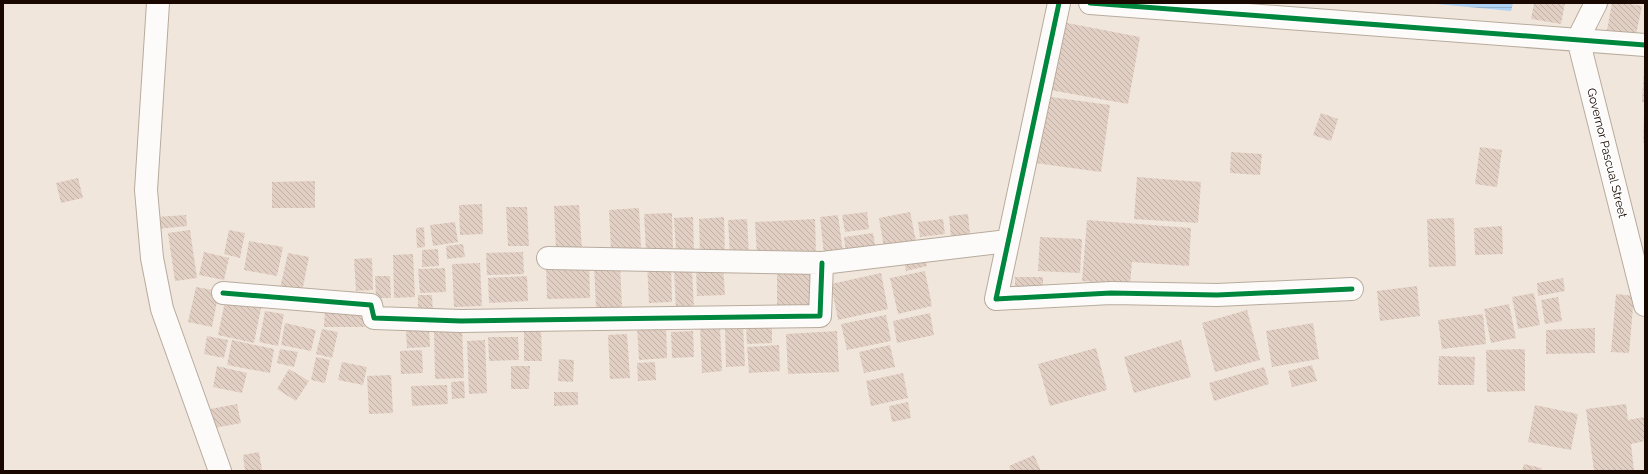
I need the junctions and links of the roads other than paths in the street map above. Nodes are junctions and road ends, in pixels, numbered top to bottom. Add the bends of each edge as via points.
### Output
1 (158, 3) edge
2 (1059, 3) edge
3 (1090, 3) edge
4 (1596, 3) edge
5 (1578, 39) junction
6 (1645, 45) edge
7 (1008, 241) junction
8 (548, 258) dead end
9 (822, 263) junction
10 (1352, 289) dead end
11 (223, 293) dead end
12 (1645, 305) edge
13 (220, 471) edge

1 - 13 street via 146,190 152,258 162,309
2 - 7 street
3 - 5 street
4 - 5 street
5 - 6 street
5 - 12 street, Governor Pascual Street
7 - 9 street
7 - 10 street via 996,298 1111,293 1217,294
8 - 9 street
9 - 11 street via 820,316 460,321 374,318 371,304

